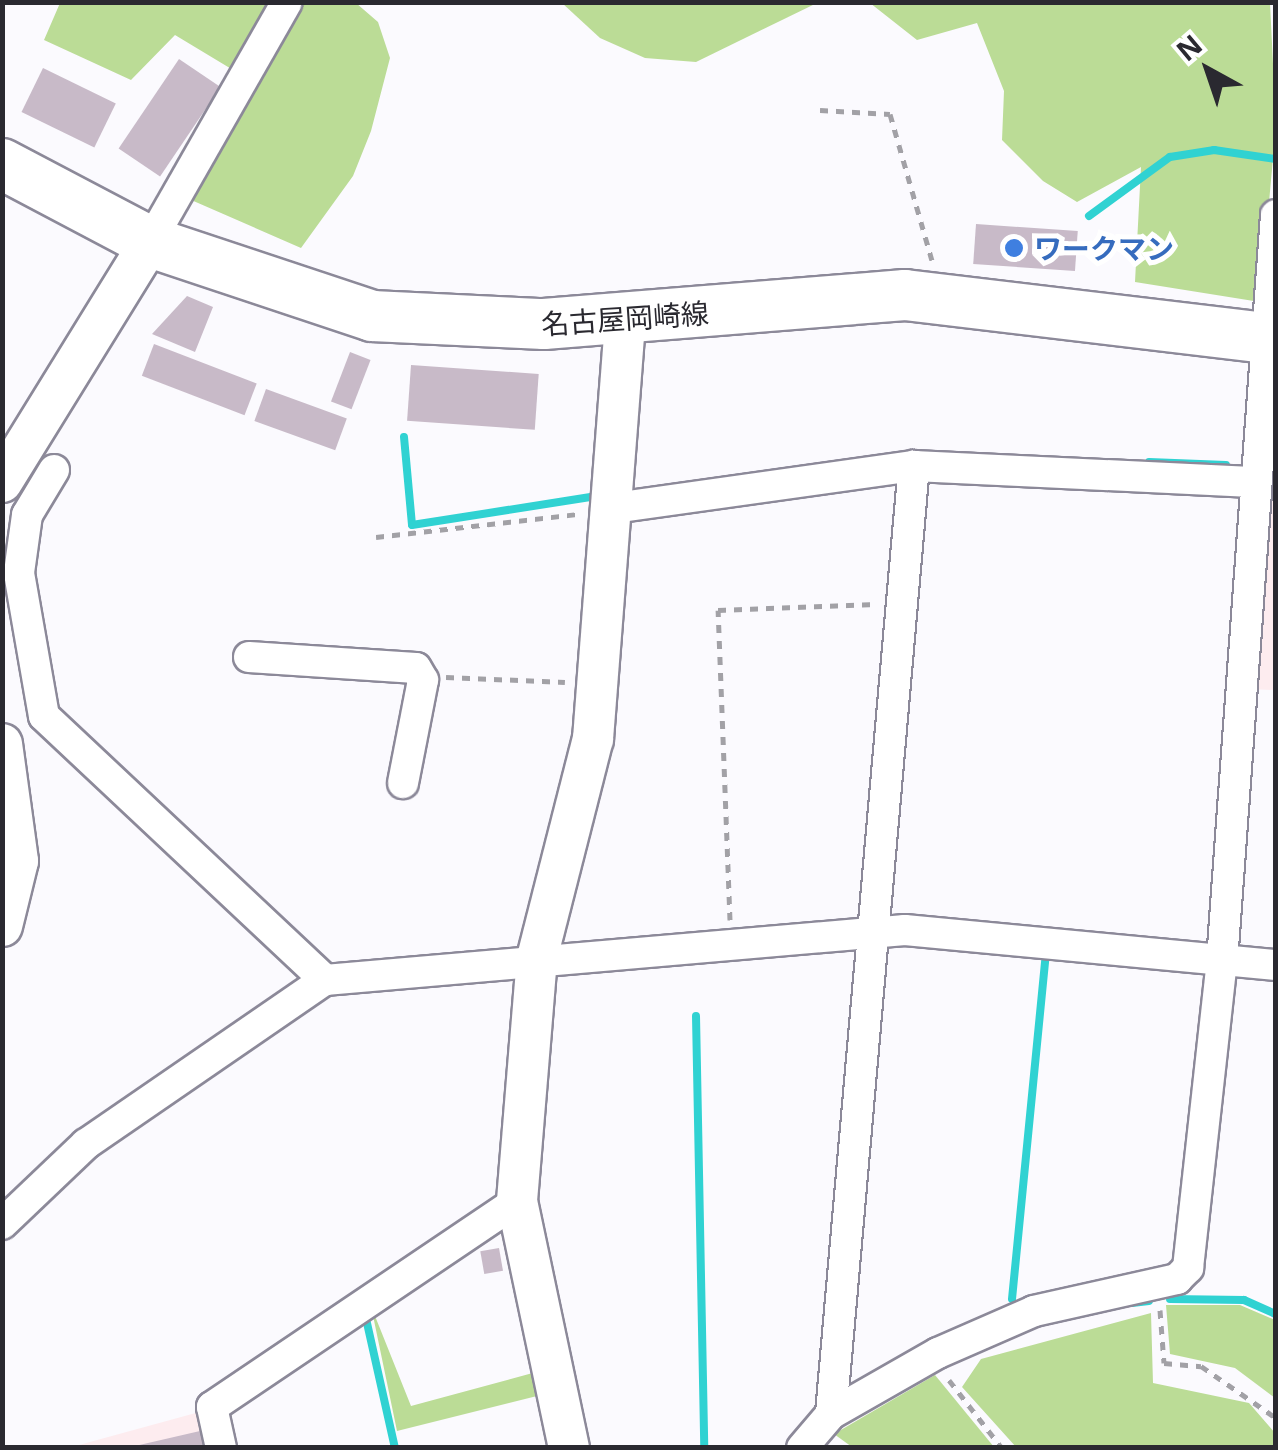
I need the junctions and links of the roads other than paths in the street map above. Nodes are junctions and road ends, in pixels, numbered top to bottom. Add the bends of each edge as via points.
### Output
1 (287, 2) edge
2 (2, 164) edge
3 (1276, 215) edge
4 (150, 242) junction
5 (625, 320) junction
6 (1271, 338) edge
7 (914, 466) junction
8 (54, 470) dead end
9 (2, 482) edge
10 (1252, 482) junction
11 (614, 508) junction
12 (249, 656) dead end
13 (2, 744) edge
14 (403, 783) dead end
15 (2, 926) edge
16 (876, 932) junction
17 (537, 958) junction
18 (1222, 961) junction
19 (1276, 965) edge
20 (325, 980) junction
21 (517, 1201) junction
22 (2, 1224) edge
23 (831, 1414) junction
24 (221, 1448) edge
25 (569, 1448) edge
26 (802, 1448) edge

1 - 4 street
2 - 4 main road, 名古屋岡崎線
3 - 6 street
4 - 5 main road, 名古屋岡崎線 via 372,316 454,326
4 - 9 street
5 - 6 main road, 名古屋岡崎線 via 936,298
5 - 11 street
6 - 10 street
7 - 10 street
7 - 11 street
7 - 16 street
8 - 20 street via 27,515 19,573 44,716
10 - 18 street
11 - 17 street via 593,738
12 - 14 street via 416,668 423,680
13 - 15 street via 18,860
16 - 17 street
16 - 18 street
16 - 23 street
17 - 20 street
17 - 21 street
18 - 19 street
18 - 23 street via 1188,1268 1158,1282 1034,1311 938,1353
20 - 22 street via 86,1144
21 - 24 street via 212,1408
21 - 25 street
23 - 26 street

